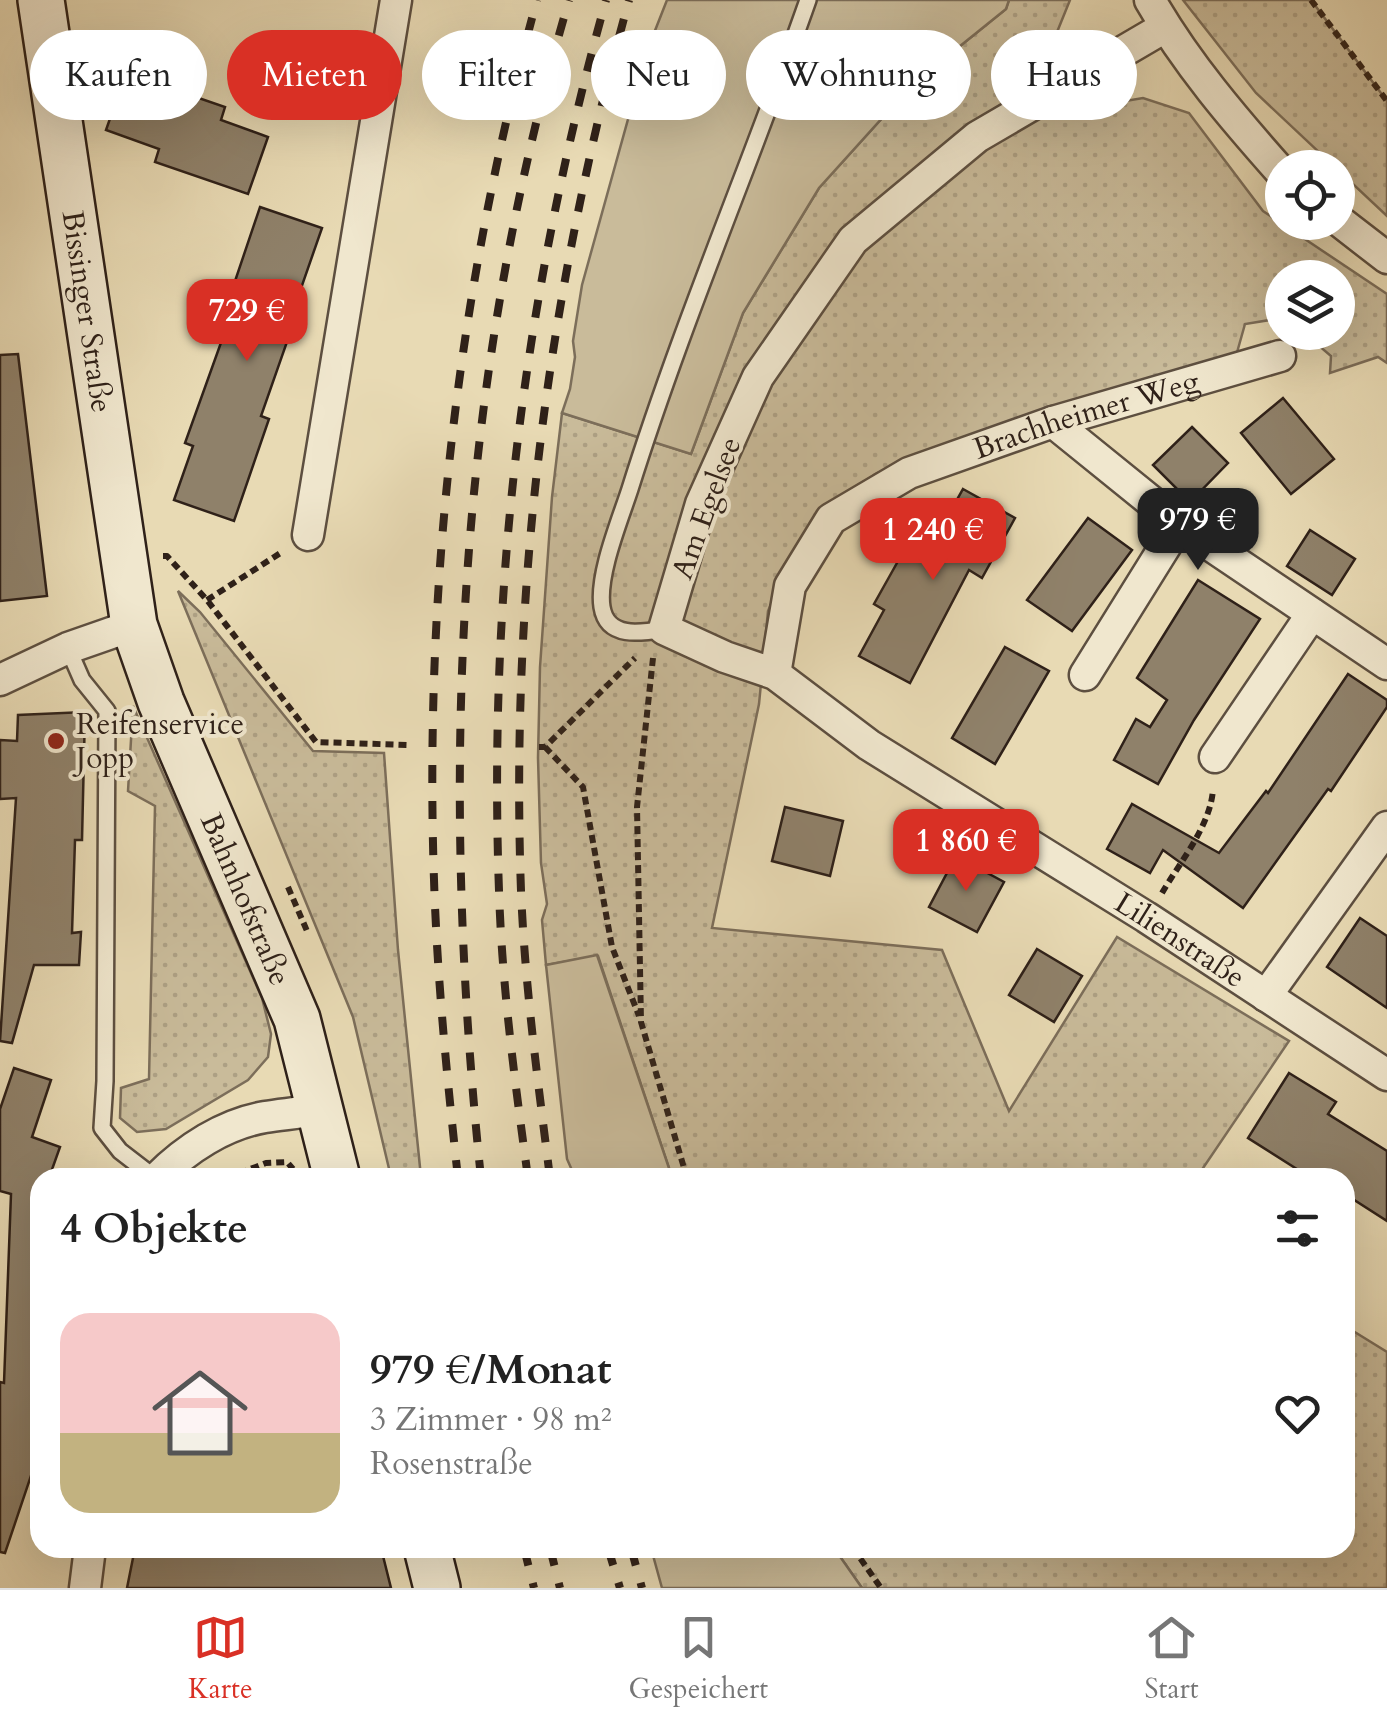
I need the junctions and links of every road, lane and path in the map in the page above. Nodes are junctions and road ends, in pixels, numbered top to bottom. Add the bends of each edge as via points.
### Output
1 (42, 0) edge
2 (396, 0) edge
3 (808, 0) edge
4 (1150, 0) edge
5 (1311, 0) edge
6 (1165, 28) junction
7 (1387, 101) edge
8 (1265, 154) edge
9 (1355, 233) edge
10 (1387, 258) edge
11 (1280, 356) dead end
12 (1053, 422) junction
13 (1179, 524) junction
14 (308, 536) joint
15 (125, 558) junction
16 (208, 600) junction
17 (1312, 614) junction
18 (134, 625) junction
19 (664, 628) junction
20 (68, 648) junction
21 (1387, 664) edge
22 (776, 674) junction
23 (1085, 675) dead end
24 (0, 680) edge
25 (407, 745) dead end
26 (1215, 757) joint
27 (1387, 827) edge
28 (1160, 896) dead end
29 (1266, 996) junction
30 (641, 1022) junction
31 (1387, 1075) edge
32 (320, 1109) junction
33 (143, 1168) edge
34 (169, 1168) edge
35 (251, 1168) edge
36 (292, 1168) edge
37 (334, 1168) edge
38 (684, 1168) edge
39 (89, 1558) edge
40 (430, 1558) edge
41 (860, 1558) edge
42 (85, 1588) edge
43 (437, 1588) edge
44 (880, 1588) edge

1 - 15 main road, Bissinger Straße
2 - 14 street
3 - 19 lane via 649,429 606,570 602,610 613,627 633,635
4 - 6 street
5 - 7 path
6 - 8 street
6 - 19 street, Am Egelsee via 977,136 853,240 758,377 701,504
9 - 10 street
11 - 12 street, Brachheimer Weg
12 - 13 street
12 - 22 street, Brachheimer Weg via 909,473 831,520 790,586
13 - 17 street
13 - 23 street
14 - 16 path
15 - 16 path via 167,556
15 - 18 main road, Bissinger Straße
16 - 25 path via 316,742
17 - 21 street
17 - 26 street
18 - 20 street
18 - 32 main road, Bahnhofstraße via 160,702 297,1019
19 - 22 street, Lilienstraße
19 - 30 path via 651,662 637,806
19 - 30 path via 542,747 583,787 612,947
20 - 24 street
20 - 33 lane via 107,711 102,1128
22 - 29 street, Lilienstraße via 869,745
26 - 28 path via 1212,800
27 - 29 street
29 - 31 street, Lilienstraße
30 - 38 path
32 - 34 street via 242,1124 204,1140
32 - 37 main road, Bahnhofstraße
35 - 36 path via 287,1162
39 - 42 street
40 - 43 main road
41 - 44 path

